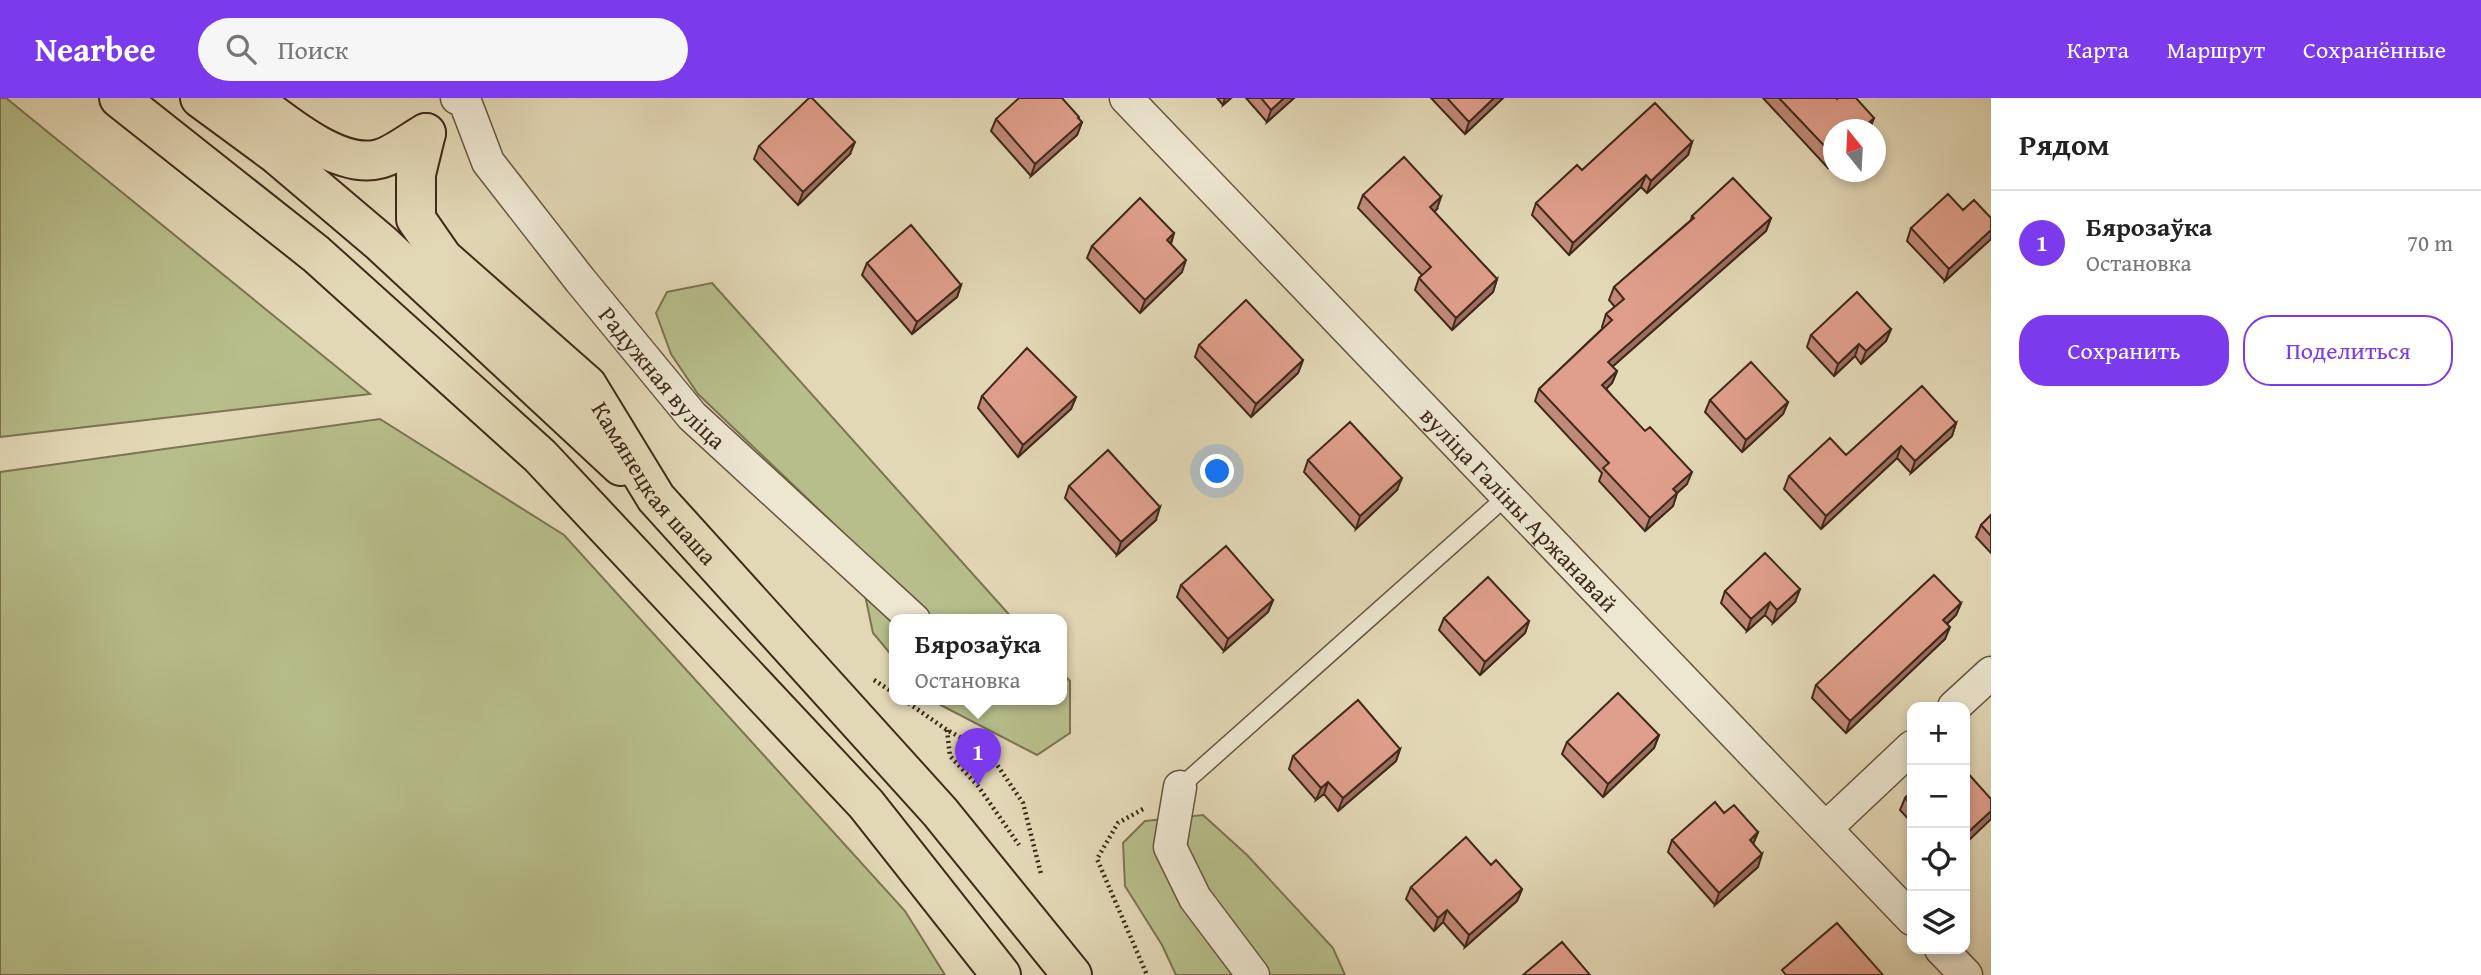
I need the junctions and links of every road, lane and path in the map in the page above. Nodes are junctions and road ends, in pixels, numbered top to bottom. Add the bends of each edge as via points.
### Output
1 (119, 98) edge
2 (200, 98) edge
3 (251, 98) edge
4 (462, 98) edge
5 (1126, 98) edge
6 (426, 133) junction
7 (1507, 496) junction
8 (656, 498) junction
9 (907, 614) edge
10 (1991, 673) edge
11 (1959, 702) edge
12 (911, 705) edge
13 (947, 730) junction
14 (1907, 752) edge
15 (1180, 787) joint
16 (1118, 823) dead end
17 (1826, 828) junction
18 (1021, 849) dead end
19 (1028, 860) dead end
20 (1907, 914) edge
21 (1946, 954) edge
22 (1001, 975) edge
23 (1072, 975) edge
24 (1147, 975) edge
25 (1254, 975) edge
26 (1966, 975) edge

1 - 22 main road via 316,254 540,456 866,804
2 - 8 main road via 276,154 381,243
3 - 6 main road via 299,134 347,159 379,159
4 - 6 street
4 - 9 street, Радужная вуліца via 488,162 692,416
5 - 7 street, вуліца Галіны Аржанавай
6 - 8 main road, Камянецкая шаша via 416,174 416,219 443,258 587,385
7 - 15 lane
7 - 17 street, вуліца Галіны Аржанавай
8 - 23 main road, Камянецкая шаша via 940,813
10 - 11 street
12 - 13 path
13 - 18 path via 950,756 978,786
13 - 19 path via 989,753 1023,803 1043,881
14 - 17 street
15 - 25 street via 1170,847 1195,898
16 - 24 path via 1097,859
17 - 20 street, вуліца Галіны Аржанавай
21 - 26 street

